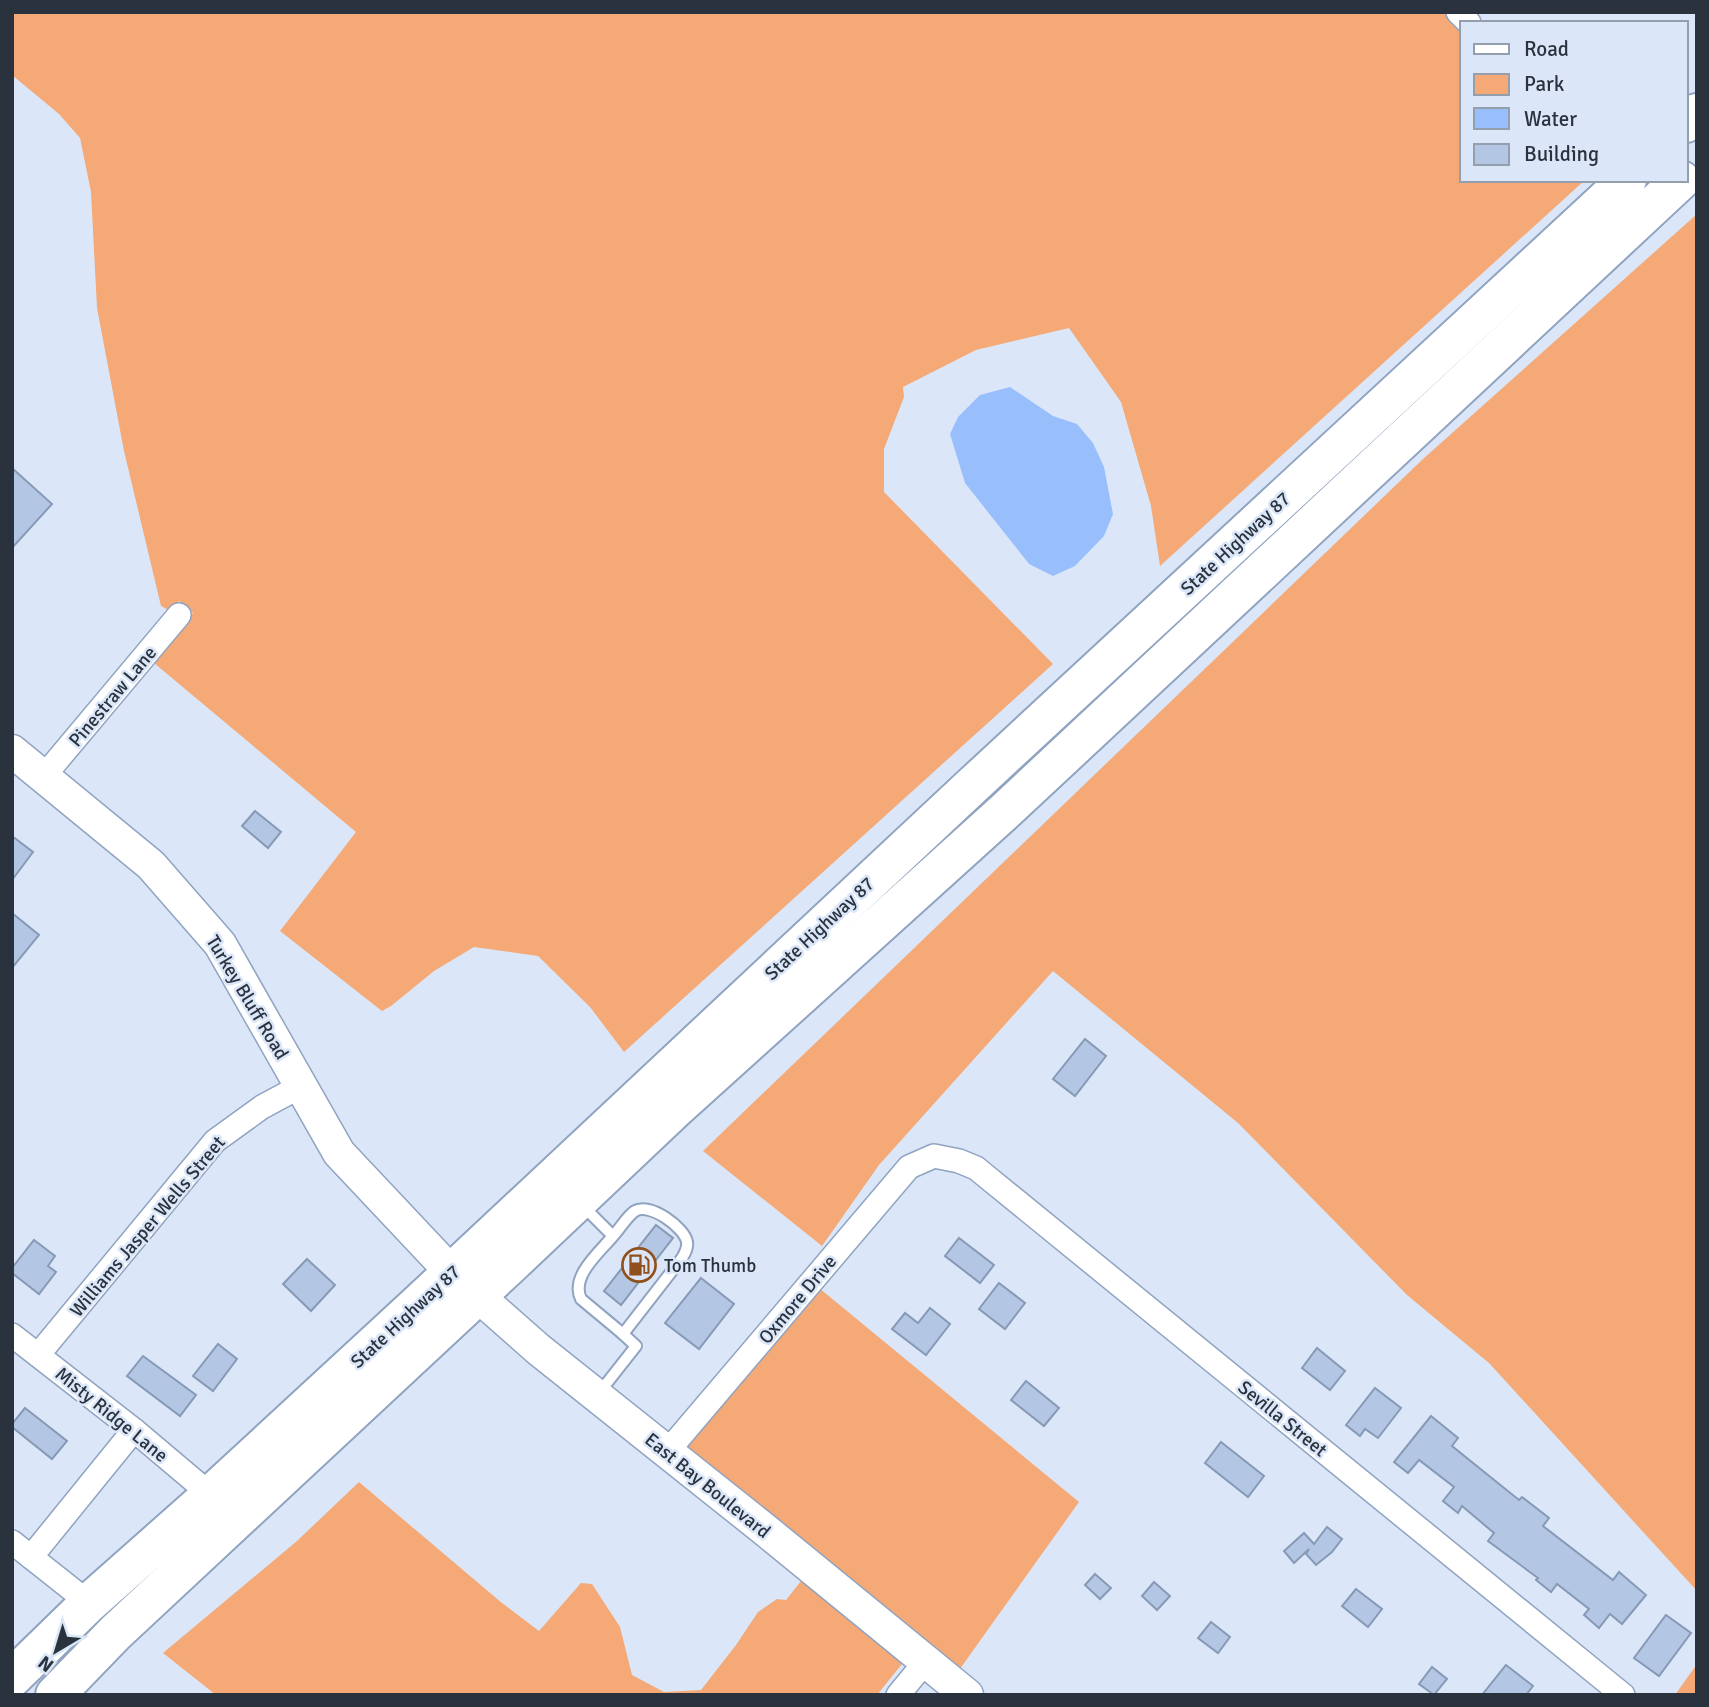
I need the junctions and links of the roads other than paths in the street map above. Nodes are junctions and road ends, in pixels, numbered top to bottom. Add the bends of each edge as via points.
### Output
1 (1623, 182) edge
2 (1625, 182) edge
3 (1679, 182) edge
4 (1644, 215) junction
5 (179, 615) dead end
6 (12, 751) edge
7 (44, 776) junction
8 (301, 1086) junction
9 (934, 1156) joint
10 (578, 1201) junction
11 (613, 1236) junction
12 (465, 1284) junction
13 (623, 1334) junction
14 (12, 1335) edge
15 (38, 1355) junction
16 (597, 1396) junction
17 (134, 1430) junction
18 (667, 1452) junction
19 (211, 1495) junction
20 (12, 1542) edge
21 (31, 1557) junction
22 (89, 1603) junction
23 (926, 1661) junction
24 (12, 1678) edge
25 (55, 1695) edge
26 (898, 1695) edge
27 (967, 1695) edge
28 (1623, 1695) edge

1 - 12 highway, State Highway 87 via 652,1083
2 - 4 street
3 - 4 highway
4 - 10 highway via 1005,811
5 - 7 street, Pinestraw Lane
6 - 7 street, Turkey Bluff Road
7 - 8 street, Turkey Bluff Road via 151,865 220,944
8 - 12 street, Turkey Bluff Road via 339,1153
8 - 15 street, Williams Jasper Wells Street via 215,1141
9 - 18 street, Oxmore Drive via 909,1167
9 - 28 street, Sevilla Street via 976,1168
10 - 11 lane
10 - 12 highway
11 - 13 lane via 582,1273 578,1293
11 - 13 lane via 639,1209 659,1213 687,1241 682,1258
12 - 16 street, East Bay Boulevard
12 - 19 highway, State Highway 87
12 - 25 highway
13 - 16 lane via 636,1346
14 - 15 street, Misty Ridge Lane
15 - 17 street, Misty Ridge Lane
16 - 18 street, East Bay Boulevard
17 - 19 street, Misty Ridge Lane
17 - 21 street
18 - 23 street, East Bay Boulevard
19 - 22 highway, State Highway 87
20 - 21 street
21 - 22 street
22 - 24 highway, State Highway 87
23 - 26 street
23 - 27 street, East Bay Boulevard

